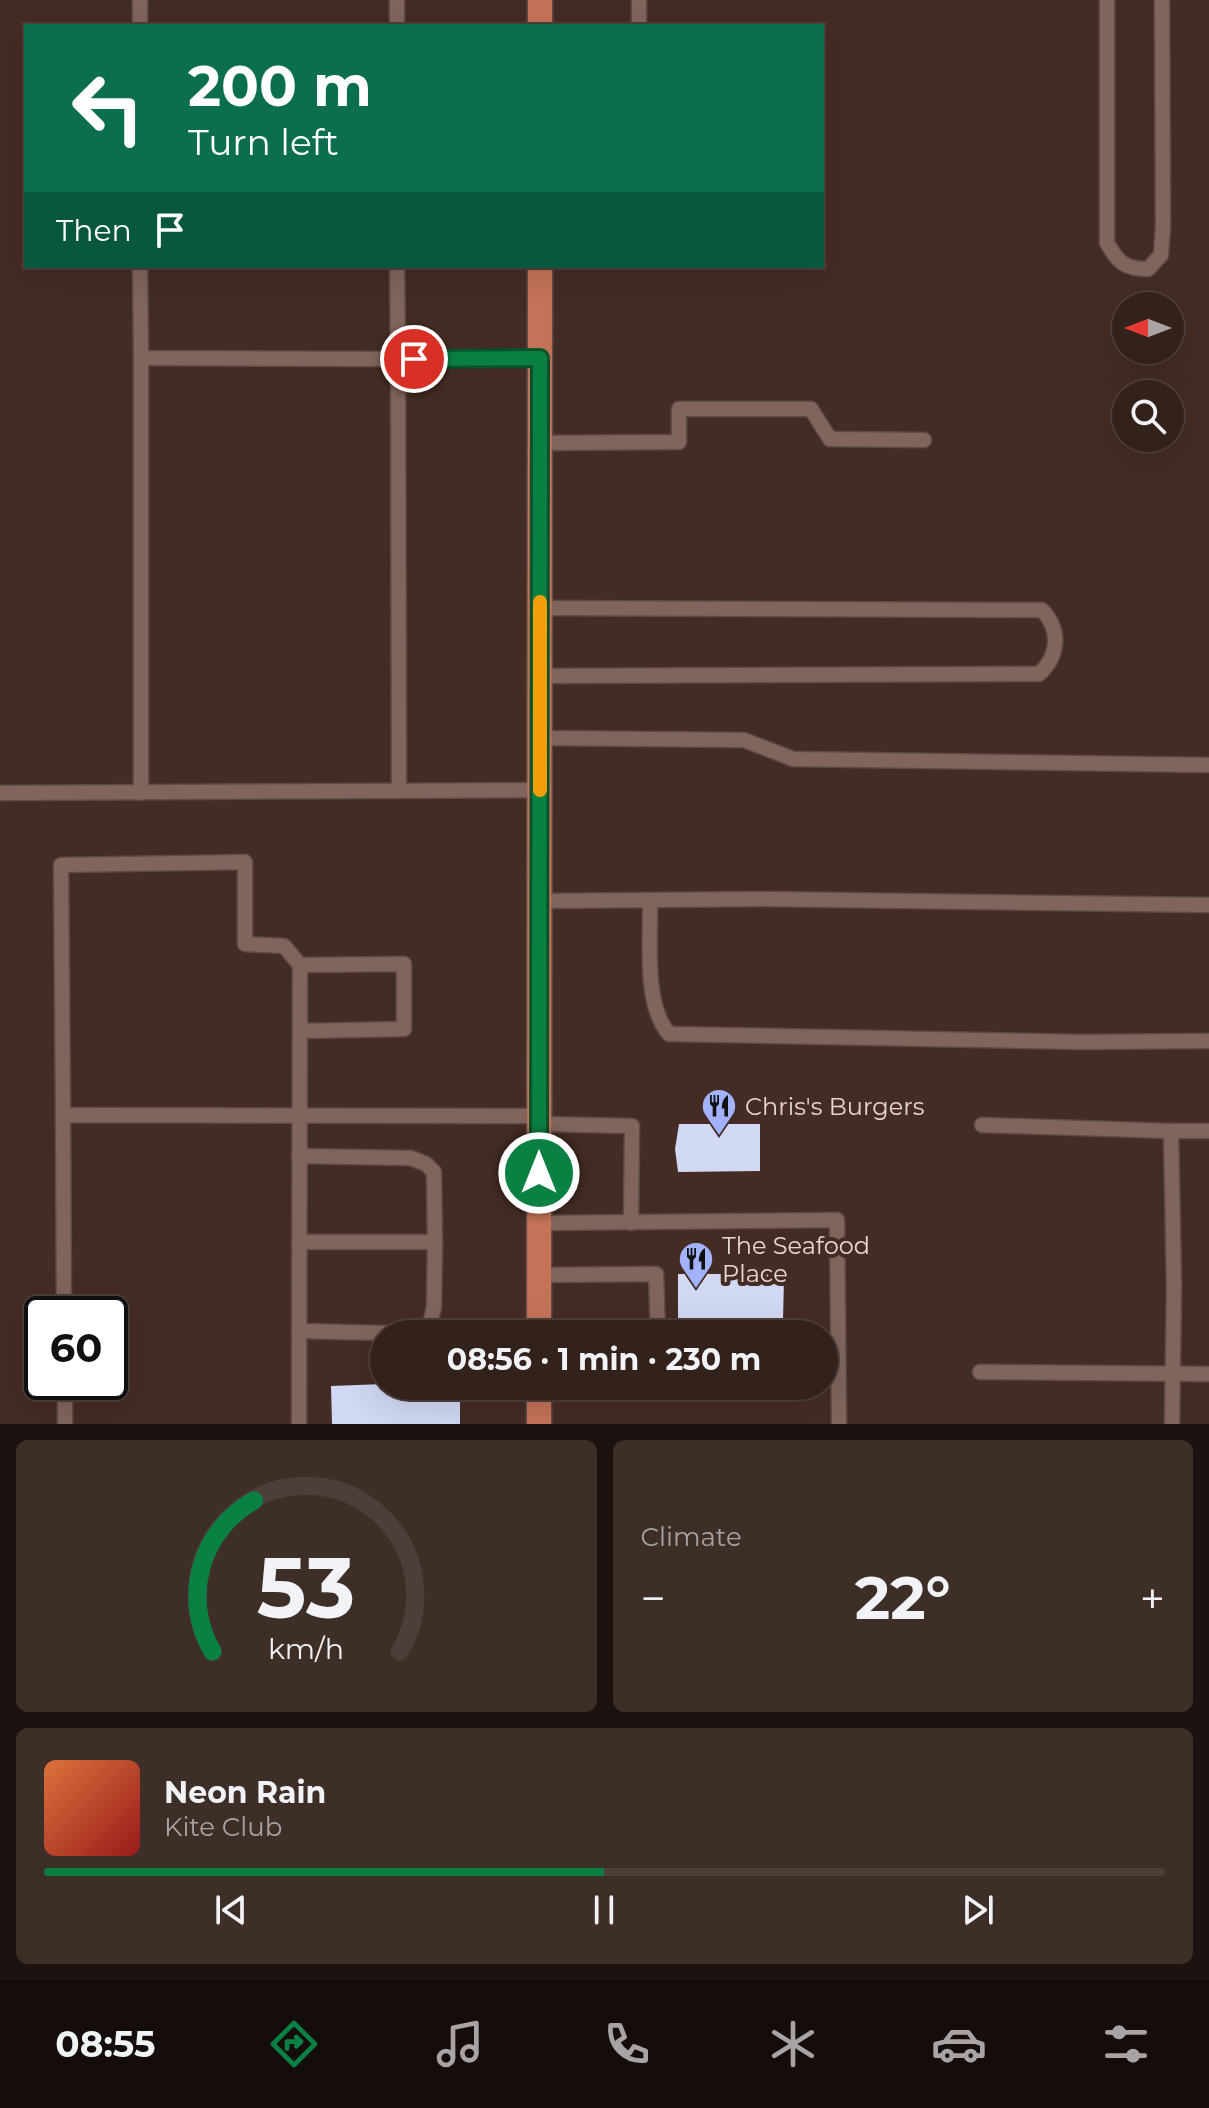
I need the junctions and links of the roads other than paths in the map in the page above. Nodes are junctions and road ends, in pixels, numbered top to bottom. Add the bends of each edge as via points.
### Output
1 (140, 0) edge
2 (397, 0) edge
3 (540, 0) edge
4 (639, 0) edge
5 (1107, 0) edge
6 (1162, 0) edge
7 (140, 24) edge
8 (397, 24) edge
9 (540, 24) edge
10 (639, 24) edge
11 (140, 268) edge
12 (397, 268) edge
13 (540, 268) edge
14 (141, 358) junction
15 (540, 358) junction
16 (398, 359) junction
17 (924, 440) dead end
18 (540, 443) junction
19 (540, 608) junction
20 (540, 676) junction
21 (540, 738) junction
22 (1209, 765) edge
23 (540, 790) junction
24 (399, 791) junction
25 (0, 793) edge
26 (141, 793) junction
27 (539, 901) junction
28 (650, 901) junction
29 (1209, 905) edge
30 (300, 965) junction
31 (300, 1031) junction
32 (1209, 1041) edge
33 (63, 1115) junction
34 (299, 1115) junction
35 (539, 1120) junction
36 (982, 1125) dead end
37 (1171, 1131) junction
38 (1209, 1131) edge
39 (299, 1156) junction
40 (539, 1223) junction
41 (631, 1223) junction
42 (299, 1242) junction
43 (435, 1242) junction
44 (539, 1275) junction
45 (64, 1296) edge
46 (539, 1320) edge
47 (658, 1320) edge
48 (833, 1320) edge
49 (299, 1331) junction
50 (980, 1372) dead end
51 (1173, 1374) junction
52 (1209, 1374) edge
53 (65, 1400) edge
54 (539, 1400) edge
55 (835, 1400) edge
56 (65, 1424) edge
57 (299, 1424) edge
58 (539, 1424) edge
59 (839, 1424) edge
60 (1172, 1424) edge

1 - 7 lane
2 - 8 lane
3 - 9 main road
4 - 10 lane
5 - 6 lane via 1107,243 1116,259 1132,269 1148,269 1161,255
11 - 14 lane
12 - 16 lane
13 - 15 main road
14 - 16 lane
14 - 26 lane
15 - 16 lane
15 - 18 main road
16 - 24 lane
17 - 18 lane via 830,439 811,409 679,409 679,442
18 - 19 main road
19 - 20 main road
19 - 20 lane via 1042,610 1053,621 1056,644 1051,664 1039,674
20 - 21 main road
21 - 22 lane via 744,740 793,759
21 - 23 main road
23 - 24 lane
23 - 27 main road
24 - 26 lane
25 - 26 lane
27 - 28 lane
27 - 35 main road
28 - 29 lane
28 - 32 lane via 652,995 669,1034
30 - 31 lane
30 - 31 lane via 404,964 404,1029
30 - 33 lane via 284,946 245,944 245,862 61,865
31 - 34 lane
33 - 34 lane
33 - 45 lane
34 - 35 lane
34 - 39 lane
35 - 40 main road
35 - 41 lane via 632,1126
36 - 37 lane
37 - 38 lane
37 - 51 lane
39 - 42 lane
39 - 43 lane via 411,1158 426,1164 434,1172
40 - 41 lane
40 - 44 main road
41 - 48 lane via 837,1220
42 - 43 lane
42 - 49 lane
43 - 49 lane via 428,1334
44 - 46 main road
44 - 47 lane via 656,1274
49 - 57 lane
50 - 51 lane
51 - 52 lane
51 - 60 lane
53 - 56 lane
54 - 58 main road
55 - 59 lane

